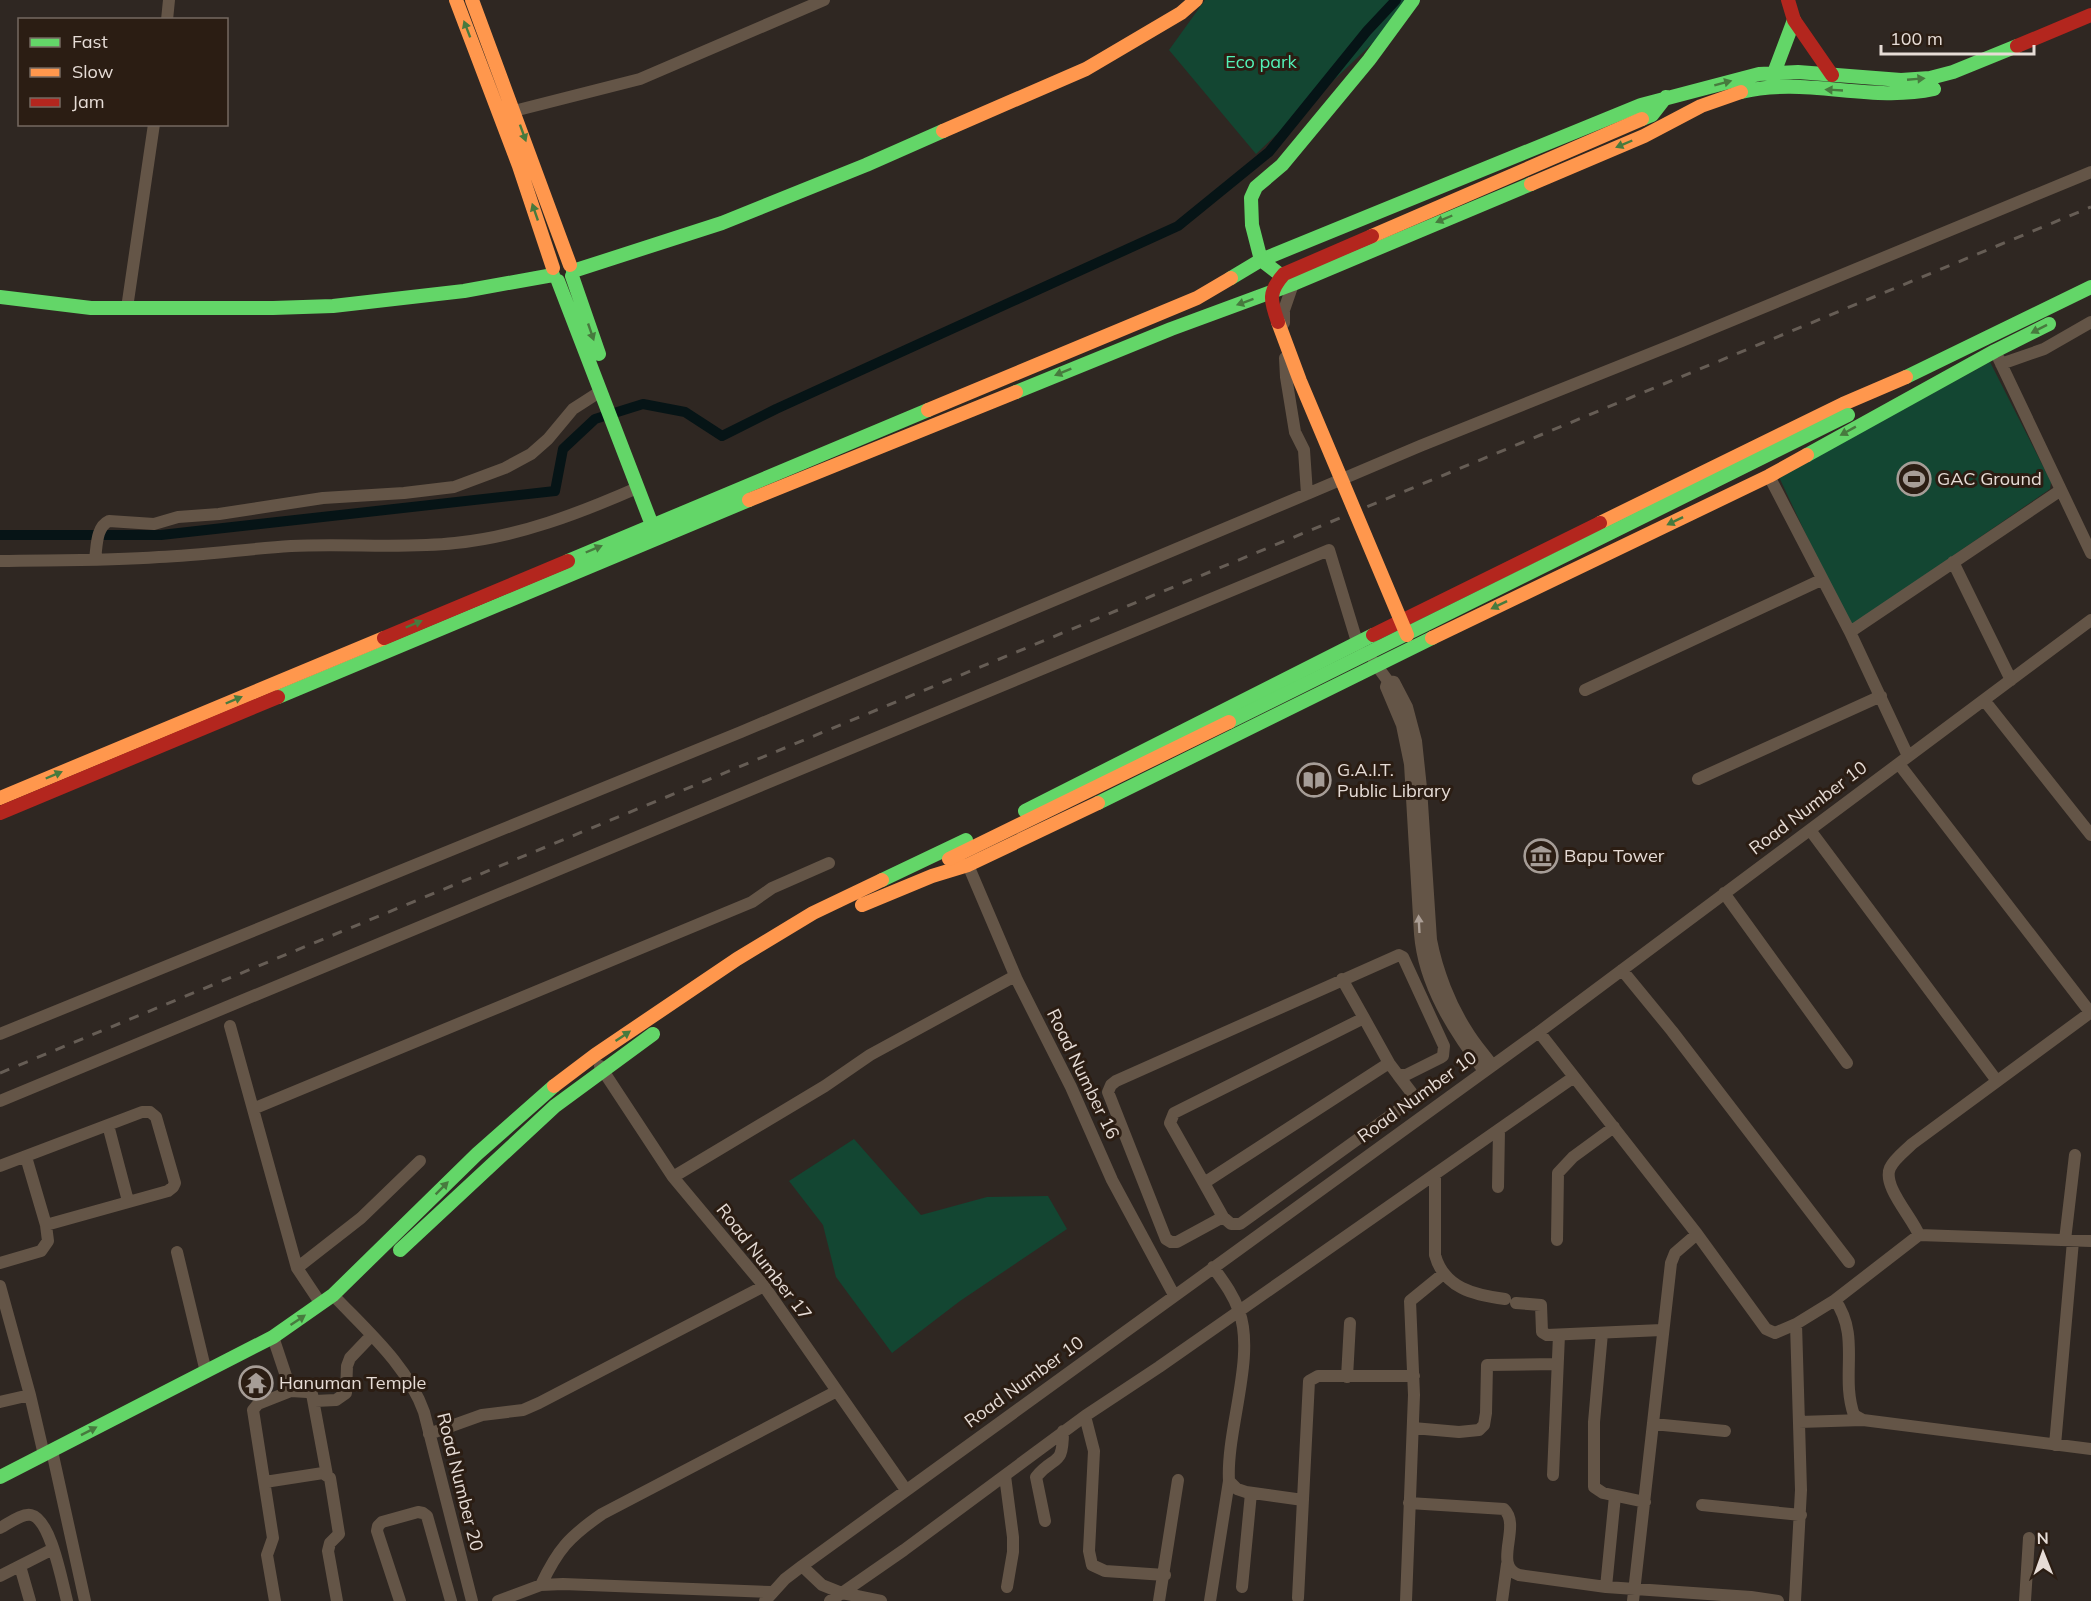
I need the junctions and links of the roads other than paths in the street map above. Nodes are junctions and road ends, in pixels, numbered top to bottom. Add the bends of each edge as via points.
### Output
1 (169, 0) edge
2 (456, 0) edge
3 (472, 0) edge
4 (824, 0) edge
5 (1196, 0) edge
6 (1413, 0) edge
7 (1788, 0) edge
8 (2091, 15) edge
9 (167, 18) edge
10 (1794, 20) junction
11 (2091, 28) edge
12 (1774, 73) junction
13 (1832, 75) junction
14 (1666, 97) junction
15 (514, 111) junction
16 (1647, 117) junction
17 (1676, 117) junction
18 (154, 126) edge
19 (2091, 172) edge
20 (1261, 260) junction
21 (572, 271) junction
22 (555, 275) junction
23 (1293, 284) junction
24 (2091, 287) edge
25 (0, 297) edge
26 (127, 308) junction
27 (2059, 319) dead end
28 (2091, 322) edge
29 (1998, 358) junction
30 (1874, 392) junction
31 (606, 394) junction
32 (1884, 411) junction
33 (1852, 413) junction
34 (618, 423) junction
35 (1768, 476) junction
36 (638, 488) junction
37 (2061, 490) junction
38 (1307, 494) junction
39 (660, 529) junction
40 (2091, 553) edge
41 (94, 559) junction
42 (0, 561) edge
43 (1953, 562) junction
44 (1821, 580) junction
45 (1442, 601) junction
46 (2091, 620) edge
47 (1454, 627) junction
48 (1850, 632) junction
49 (1407, 635) junction
50 (1356, 643) junction
51 (1376, 665) junction
52 (2011, 680) junction
53 (1585, 690) dead end
54 (1881, 696) junction
55 (1984, 700) junction
56 (1903, 760) junction
57 (1698, 779) dead end
58 (0, 798) edge
59 (0, 813) edge
60 (1810, 830) junction
61 (2091, 835) edge
62 (924, 860) junction
63 (945, 861) junction
64 (829, 863) dead end
65 (968, 865) junction
66 (932, 876) junction
67 (1724, 893) junction
68 (1622, 970) junction
69 (1015, 976) junction
70 (1342, 979) junction
71 (716, 990) dead end
72 (2091, 1012) edge
73 (1364, 1017) junction
74 (669, 1023) dead end
75 (230, 1026) dead end
76 (1539, 1032) junction
77 (0, 1034) edge
78 (1462, 1034) junction
79 (1444, 1046) junction
80 (595, 1055) junction
81 (1389, 1063) junction
82 (1847, 1063) dead end
83 (1488, 1068) junction
84 (602, 1070) junction
85 (1398, 1075) junction
86 (1574, 1077) junction
87 (1997, 1081) junction
88 (0, 1101) edge
89 (253, 1109) junction
90 (108, 1125) junction
91 (1614, 1127) junction
92 (1499, 1130) junction
93 (2075, 1155) dead end
94 (26, 1157) junction
95 (420, 1161) dead end
96 (0, 1166) edge
97 (1435, 1174) junction
98 (673, 1177) junction
99 (1204, 1183) junction
100 (1498, 1187) dead end
101 (128, 1201) junction
102 (1223, 1217) junction
103 (45, 1225) junction
104 (1697, 1234) junction
105 (1919, 1235) junction
106 (1557, 1240) dead end
107 (2069, 1240) junction
108 (2091, 1241) edge
109 (177, 1252) dead end
110 (392, 1257) dead end
111 (1849, 1262) dead end
112 (0, 1263) edge
113 (1214, 1267) junction
114 (297, 1268) junction
115 (1443, 1274) junction
116 (367, 1281) dead end
117 (0, 1286) edge
118 (764, 1286) junction
119 (1174, 1295) junction
120 (1835, 1299) junction
121 (337, 1300) junction
122 (321, 1304) junction
123 (1239, 1310) junction
124 (1350, 1323) dead end
125 (1796, 1324) junction
126 (1662, 1330) junction
127 (1602, 1333) junction
128 (1559, 1335) junction
129 (371, 1336) junction
130 (275, 1342) junction
131 (1557, 1364) junction
132 (206, 1372) junction
133 (1414, 1376) junction
134 (1347, 1377) junction
135 (291, 1391) junction
136 (837, 1391) junction
137 (30, 1395) junction
138 (315, 1401) junction
139 (0, 1402) edge
140 (1085, 1416) junction
141 (1863, 1420) junction
142 (1799, 1422) junction
143 (1653, 1424) junction
144 (1413, 1428) junction
145 (1063, 1431) junction
146 (1725, 1431) dead end
147 (429, 1434) junction
148 (2055, 1445) junction
149 (2091, 1449) edge
150 (50, 1456) junction
151 (327, 1475) junction
152 (1553, 1475) dead end
153 (1005, 1476) junction
154 (1178, 1480) dead end
155 (1229, 1481) junction
156 (5, 1482) edge
157 (265, 1482) junction
158 (906, 1490) junction
159 (1251, 1493) junction
160 (1615, 1496) junction
161 (1303, 1500) junction
162 (1645, 1502) junction
163 (1409, 1503) junction
164 (1702, 1504) dead end
165 (1801, 1515) junction
166 (1045, 1521) dead end
167 (0, 1528) edge
168 (2029, 1538) dead end
169 (53, 1549) junction
170 (1507, 1564) junction
171 (20, 1566) junction
172 (802, 1566) junction
173 (1165, 1575) junction
174 (0, 1576) edge
175 (541, 1585) junction
176 (1007, 1587) dead end
177 (1242, 1587) dead end
178 (1606, 1587) junction
179 (842, 1593) junction
180 (1634, 1595) edge
181 (768, 1597) edge
182 (1298, 1598) dead end
183 (30, 1601) edge
184 (67, 1601) edge
185 (85, 1601) edge
186 (275, 1601) edge
187 (337, 1601) edge
188 (400, 1601) edge
189 (451, 1601) edge
190 (472, 1601) edge
191 (498, 1601) edge
192 (830, 1601) edge
193 (881, 1601) edge
194 (1159, 1601) edge
195 (1210, 1601) edge
196 (1406, 1601) edge
197 (1502, 1601) edge
198 (1778, 1601) edge
199 (1795, 1601) edge
200 (2025, 1601) edge

1 - 9 street
22 -> 2 main road via 519,166
3 - 15 main road
4 - 15 street via 640,79
5 - 21 main road via 1181,13 1086,69 866,165 722,222
6 - 20 main road via 1304,140 1256,188 1251,198 1252,225
7 - 10 main road
13 -> 8 main road via 1930,78
10 - 12 main road
10 - 13 main road
11 -> 17 main road via 1934,89 1907,93 1762,88 1721,98
12 - 13 main road
14 -> 12 main road
14 - 16 main road
14 - 20 main road
15 -> 21 main road
16 - 17 main road
16 - 49 main road, bridge via 1284,274 1274,285 1271,298 1277,321
17 -> 23 main road via 1644,136
18 - 26 street
19 - 38 street
20 - 23 main road
20 - 39 main road via 1197,298
21 - 22 street via 566,282
21 - 22 street via 559,262
21 -> 31 main road
22 - 26 main road via 464,291 333,306
22 - 31 main road
23 - 38 street via 1284,310 1286,377 1295,432 1304,450
23 -> 39 main road
24 - 30 main road
25 - 26 main road via 91,308
27 -> 29 main road
28 - 29 street via 2039,351
29 - 32 main road
29 - 37 street
30 - 33 main road
30 - 45 main road
31 - 34 main road
31 - 41 street via 573,409 531,454 454,487 323,498 154,524 111,520 104,523
32 - 33 main road
32 -> 35 main road
33 - 49 main road, bridge
34 - 36 main road
34 - 39 main road
35 - 44 street
35 -> 47 main road
36 - 39 main road
36 - 41 street via 519,531 454,543 316,545
37 - 40 street
37 - 43 street
38 - 77 street via 741,732
58 -> 39 main road
39 - 59 main road
41 - 42 street
43 - 48 street
43 - 52 street
44 - 48 street
44 - 53 street
45 - 47 main road
45 - 50 main road
46 - 52 street, Road Number 10
47 - 51 main road
48 - 54 street
49 - 63 main road, bridge
50 - 51 street
50 - 62 main road
50 - 88 street via 1329,550
51 - 65 main road
51 - 78 street via 1388,681 1394,682 1413,723 1431,940
52 - 55 street, Road Number 10
54 - 56 street
54 - 57 street
55 - 56 street, Road Number 10
55 - 61 street
56 - 60 street, Road Number 10
56 - 72 street
60 - 67 street, Road Number 10
60 - 87 street
62 - 63 main road
80 -> 62 main road via 813,913
63 - 66 main road
64 - 89 street via 772,888 752,902
65 - 66 main road
65 - 69 street, Road Number 16
66 - 71 main road via 827,920
67 - 68 street, Road Number 10
67 - 82 street
68 - 76 street, Road Number 10
68 - 111 street
69 - 98 street via 870,1054 825,1086
69 - 119 street, Road Number 16 via 1112,1180
70 - 73 street
70 - 79 street via 1395,955 1403,957
70 - 102 street via 1111,1085 1108,1092 1166,1239 1176,1242
72 - 87 street
73 - 81 street
73 - 99 street via 1174,1113 1170,1123
74 - 84 main road
75 - 89 street
76 - 83 street, Road Number 10
76 - 86 street
78 - 79 street
78 - 83 street
79 - 85 street via 1440,1058 1406,1075
80 - 84 street, Road Number 17
121 -> 80 main road via 477,1154
81 - 85 street
81 - 99 street
83 - 113 street, Road Number 10
84 - 98 street, Road Number 17
84 - 110 main road via 555,1106
85 - 102 street via 1412,1092 1412,1100 1240,1224 1231,1224
86 - 91 street
86 - 92 street
87 - 105 street via 1912,1144 1890,1167 1892,1191
89 - 114 street
90 - 94 street
90 - 101 street
90 - 101 street via 142,1112 156,1117 175,1183 168,1191
91 - 104 street
91 - 106 street via 1558,1173
92 - 97 street
92 - 100 street
93 - 107 street
94 - 96 street
94 - 103 street
95 - 114 street via 361,1218
97 - 115 street via 1435,1255
97 - 123 street
98 - 118 street, Road Number 17
99 - 102 street
101 - 103 street
103 - 112 street via 48,1241 41,1251
104 - 125 street via 1766,1329 1780,1332
104 - 126 street via 1675,1252
105 - 107 street
105 - 120 street
107 - 108 street
107 - 148 street
109 - 132 street
113 - 119 street, Road Number 10
113 - 123 street
114 - 122 street
115 - 128 street via 1462,1290 1541,1305 1543,1334
115 - 133 street via 1410,1301
116 - 121 main road
117 - 137 street
118 - 136 street, Road Number 17
118 - 147 street via 539,1403 523,1410 482,1414
119 - 158 street, Road Number 10
120 - 125 street
120 - 141 street via 1844,1312 1850,1341 1851,1405 1854,1415
121 - 122 main road
121 - 129 street, Road Number 20
121 - 130 main road
130 -> 122 main road
123 - 140 street
123 - 155 street via 1244,1343
124 - 134 street
125 - 142 street
126 - 127 street
126 - 143 street
127 - 128 street
127 - 160 street via 1593,1483 1596,1490
128 - 131 street
129 - 138 street via 350,1358 346,1393 336,1400
129 - 147 street, Road Number 20 via 409,1379
130 - 132 main road
130 - 135 street
130 - 150 main road
131 - 144 street via 1487,1365 1486,1413 1479,1430
131 - 152 street
150 -> 132 main road
133 - 134 street
133 - 144 street
134 - 161 street via 1318,1376 1309,1381
135 - 138 street via 312,1394
135 - 157 street via 258,1404 253,1410
136 - 158 street, Road Number 17
136 - 175 street via 602,1514 564,1544
137 - 139 street
137 - 150 street
138 - 151 street
140 - 145 street
140 - 173 street via 1094,1451 1089,1551 1092,1565 1105,1571
141 - 142 street
141 - 148 street
142 - 165 street
143 - 146 street
143 - 162 street
144 - 163 street
145 - 153 street
145 - 166 street via 1061,1456 1036,1477
147 - 190 street, Road Number 20
148 - 149 street
150 - 156 main road
150 - 185 street
151 - 157 street
151 - 187 street via 339,1534 328,1551
153 - 176 street via 1013,1537
153 - 179 street
154 - 173 street
155 - 159 street via 1237,1490
155 - 195 street
157 - 186 street via 273,1538 267,1555
158 - 172 street, Road Number 10
159 - 161 street
159 - 177 street
160 - 162 street
160 - 178 street
161 - 182 street
162 - 180 street
163 - 170 street via 1504,1509 1510,1518
163 - 196 street
164 - 165 street
165 - 199 street
167 - 169 street via 30,1515 39,1519
168 - 200 street
169 - 171 street
169 - 184 street
170 - 178 street via 1519,1575
170 - 197 street
171 - 174 street
171 - 183 street
172 - 179 street via 822,1585
172 - 181 street, Road Number 10
173 - 194 street
175 - 181 street via 610,1585
175 - 191 street
178 - 180 street
179 - 192 street
179 - 193 street
180 - 198 street
188 - 189 street via 378,1526 418,1512 427,1516

